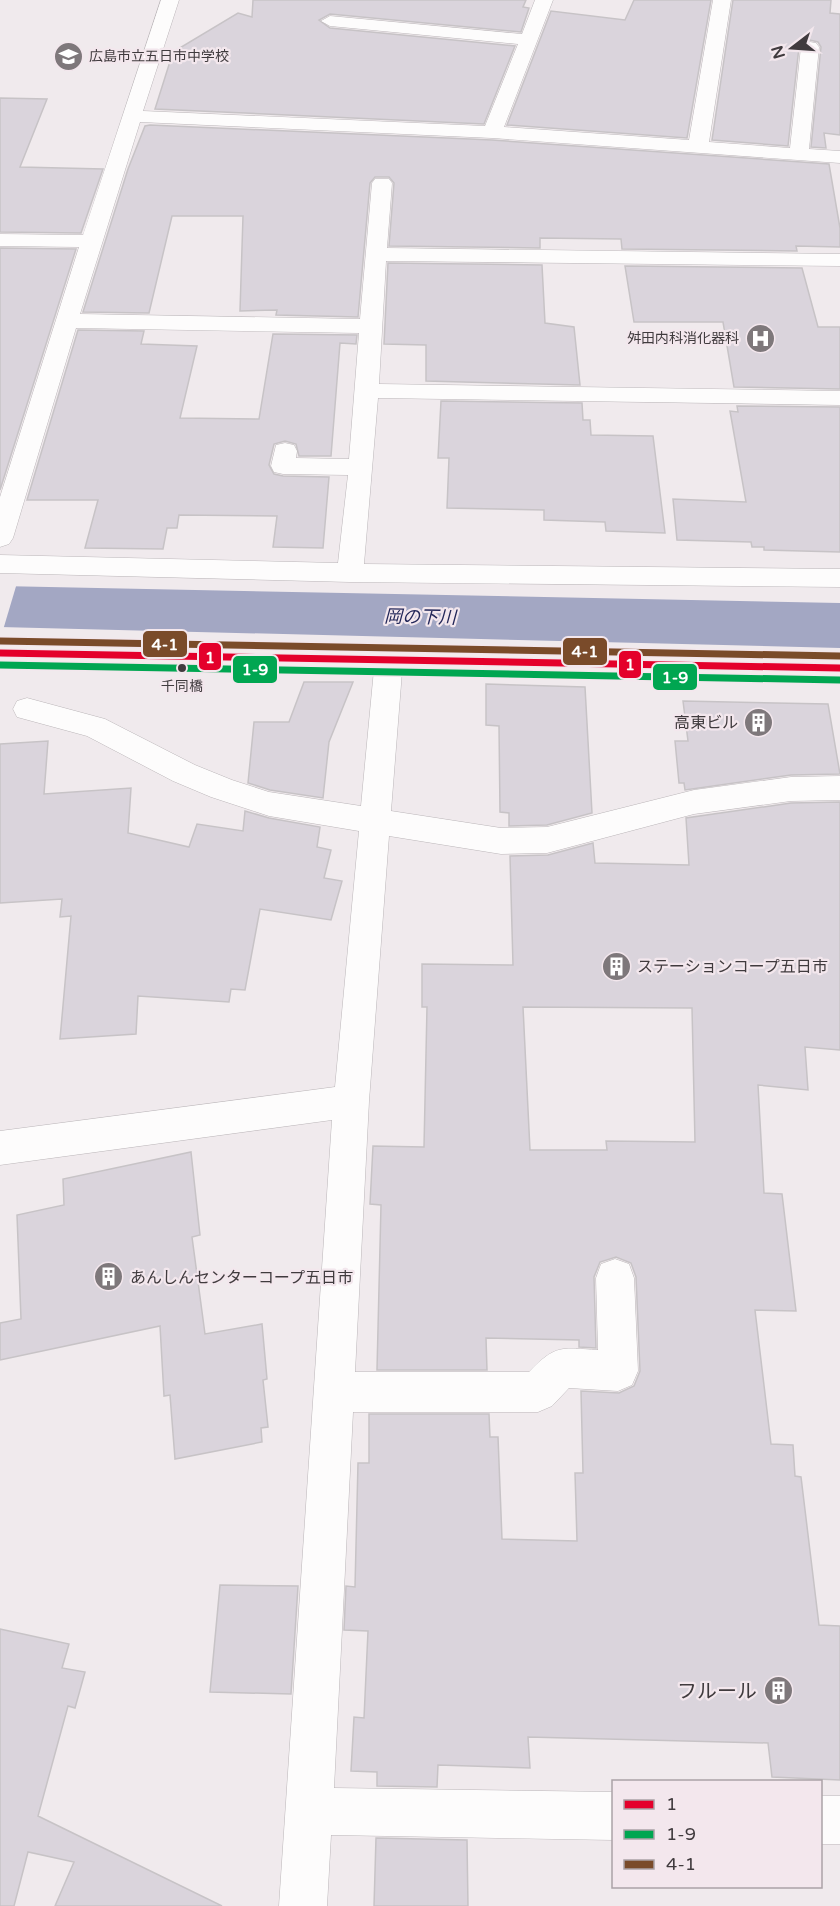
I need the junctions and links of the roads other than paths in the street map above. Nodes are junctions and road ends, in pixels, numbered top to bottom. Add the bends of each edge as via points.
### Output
1 (170, 0) edge
2 (544, 0) edge
3 (722, 0) edge
4 (330, 21) dead end
5 (527, 40) junction
6 (810, 47) dead end
7 (133, 116) junction
8 (492, 132) junction
9 (698, 147) junction
10 (799, 155) junction
11 (840, 157) edge
12 (840, 168) edge
13 (382, 183) dead end
14 (0, 240) edge
15 (91, 242) junction
16 (376, 254) junction
17 (840, 260) edge
18 (67, 321) junction
19 (372, 326) junction
20 (367, 391) junction
21 (840, 398) edge
22 (283, 466) dead end
23 (362, 468) junction
24 (0, 538) edge
25 (0, 564) edge
26 (350, 573) junction
27 (840, 578) edge
28 (0, 653) edge
29 (389, 659) junction
30 (840, 668) edge
31 (27, 709) dead end
32 (840, 788) edge
33 (376, 821) junction
34 (351, 1101) junction
35 (0, 1149) edge
36 (615, 1278) dead end
37 (333, 1392) junction
38 (309, 1811) junction
39 (612, 1816) edge
40 (822, 1820) edge
41 (840, 1820) edge
42 (303, 1906) edge

1 - 7 street
2 - 5 street
3 - 9 street
4 - 5 street
5 - 8 street
6 - 10 street
7 - 8 street
7 - 15 street
8 - 9 street
9 - 10 street
10 - 11 street
11 - 12 street
13 - 16 street
14 - 15 street
15 - 18 street
16 - 17 street
16 - 19 street
18 - 19 street
18 - 24 street
19 - 20 street
20 - 21 street
20 - 23 street
22 - 23 street
23 - 26 street
25 - 26 street
26 - 27 street
28 - 29 main road
29 - 30 main road
29 - 33 street
31 - 33 street via 95,727 222,789 269,804
32 - 33 street via 791,789 694,802 547,840 501,841
33 - 34 street
34 - 35 street
34 - 37 street
36 - 37 street via 618,1371 561,1368 538,1392
37 - 38 street
38 - 39 street
38 - 42 street
40 - 41 street

